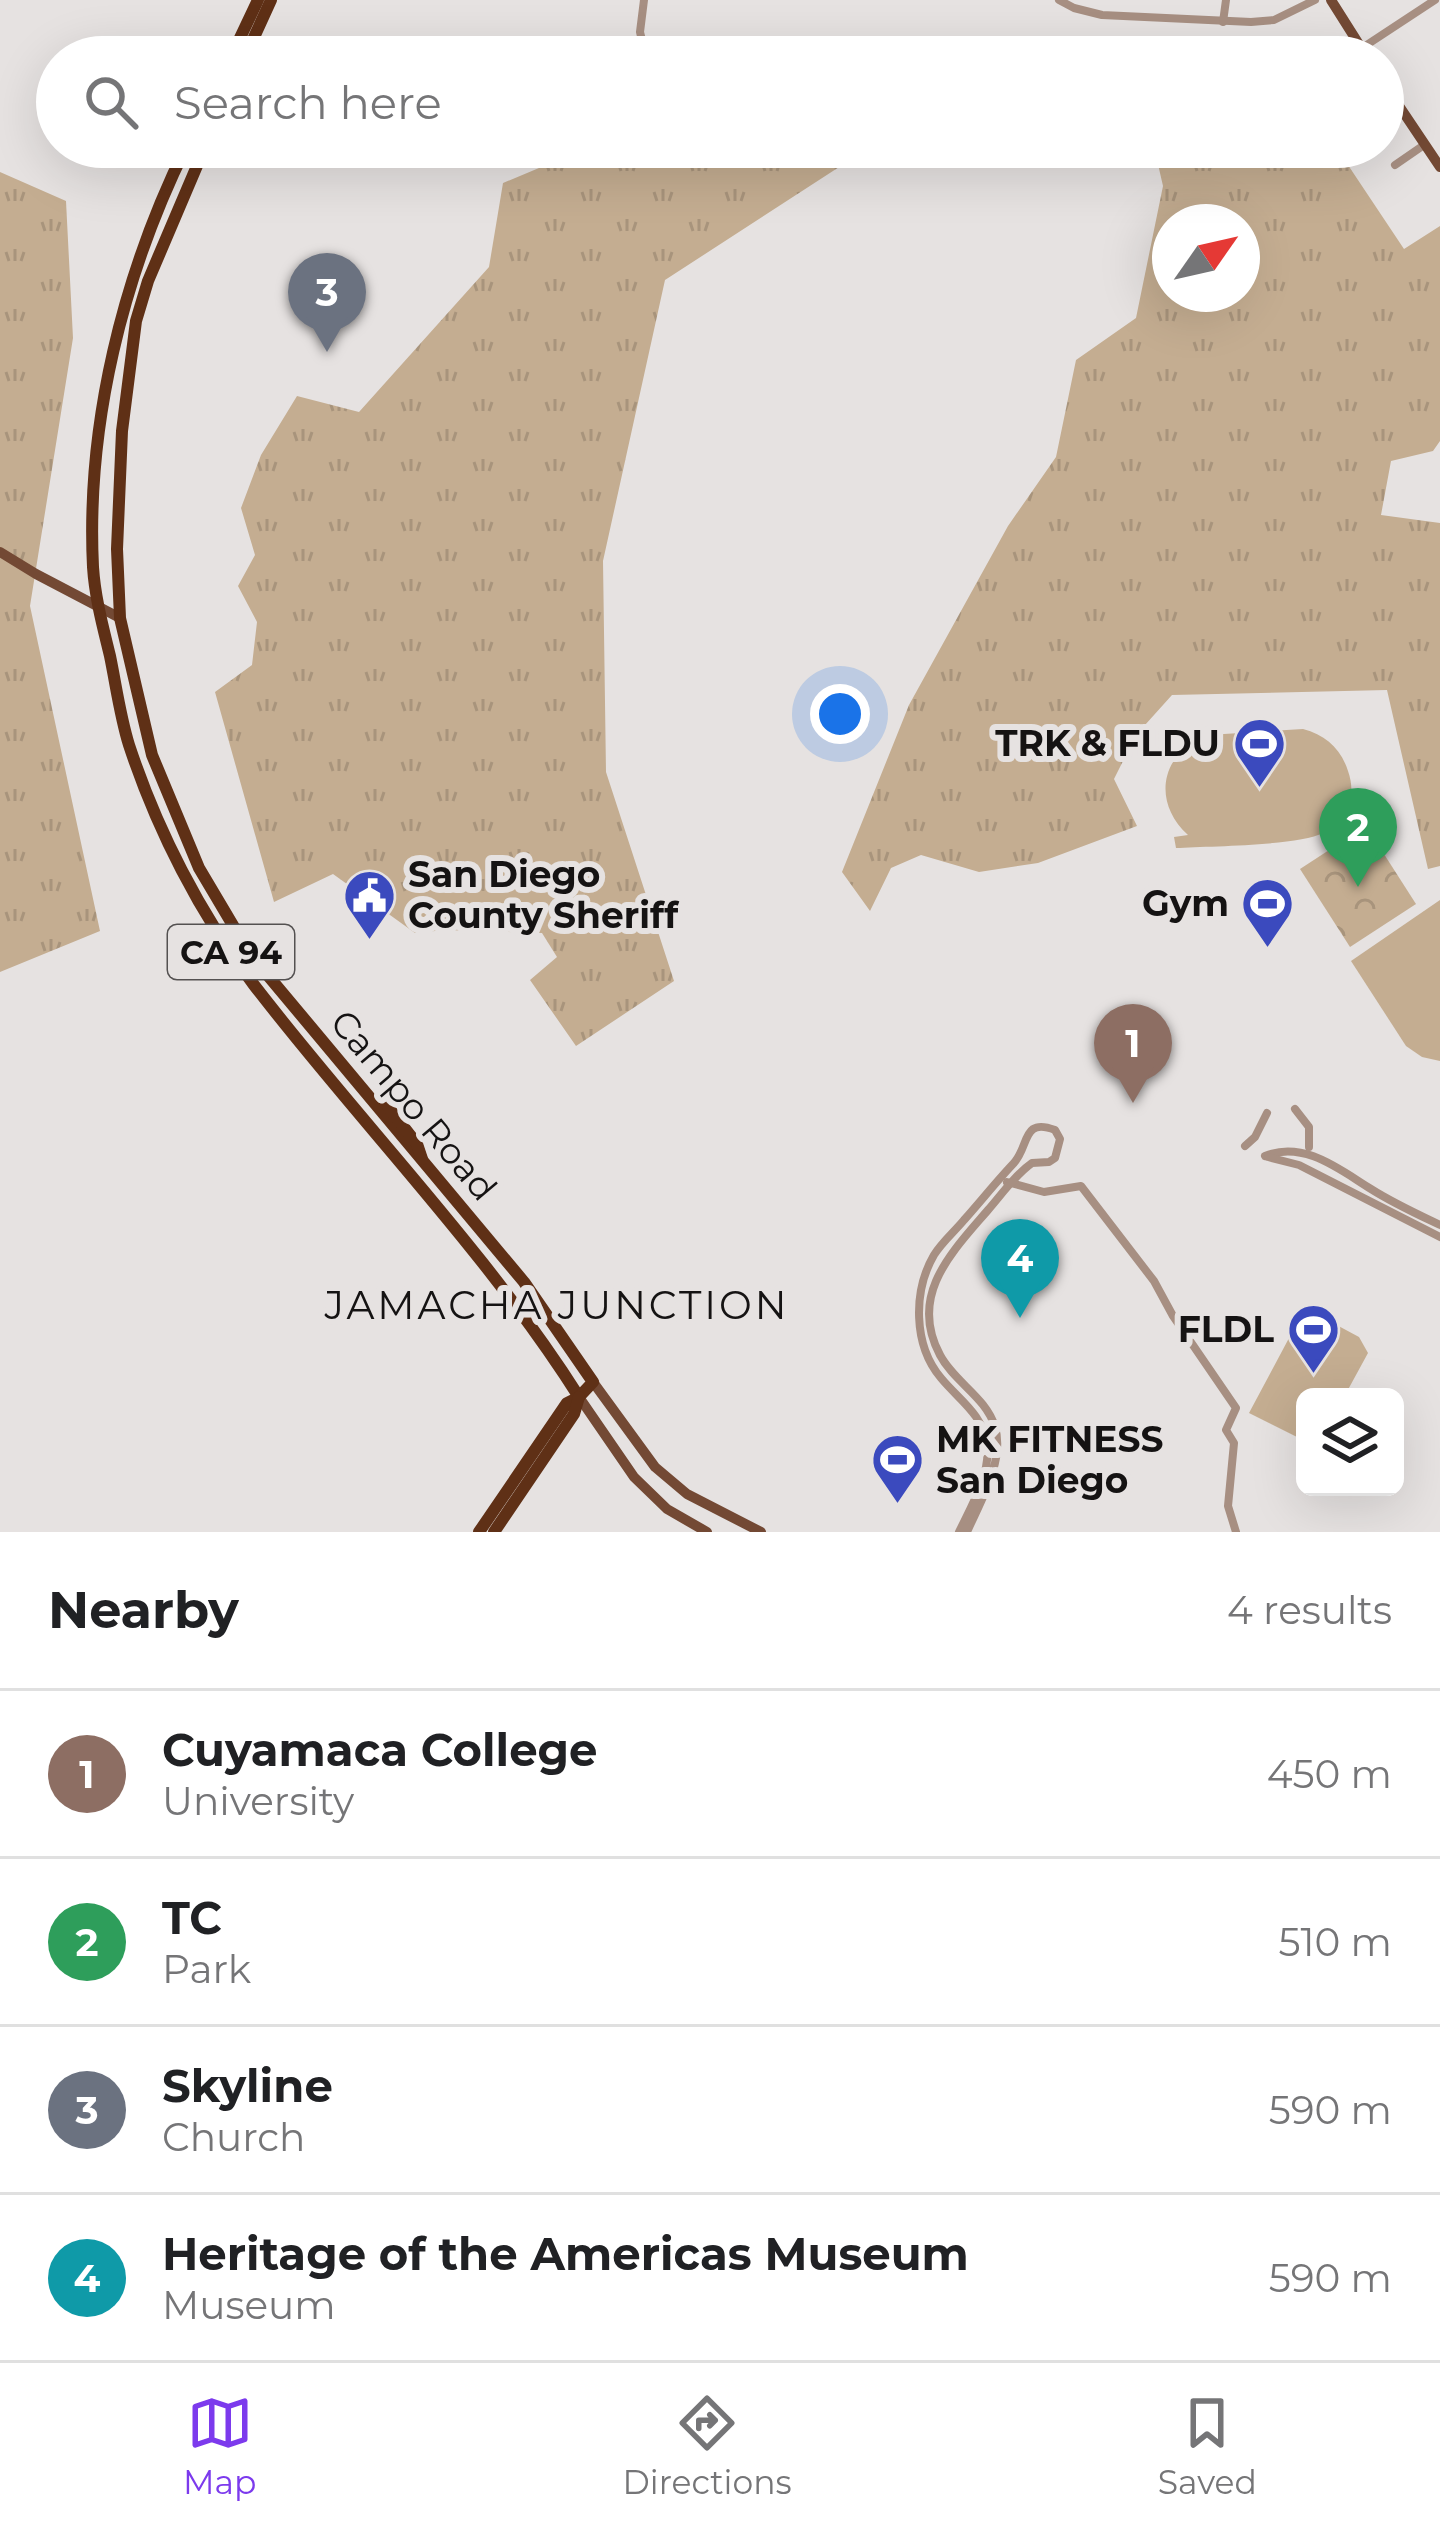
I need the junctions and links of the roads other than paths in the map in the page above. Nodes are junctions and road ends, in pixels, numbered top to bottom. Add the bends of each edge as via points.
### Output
1 (258, 0) edge
2 (271, 0) edge
3 (644, 0) edge
4 (1059, 0) edge
5 (1226, 0) edge
6 (1315, 0) edge
7 (1330, 0) edge
8 (1436, 0) edge
9 (1223, 22) junction
10 (241, 36) edge
11 (255, 36) edge
12 (643, 36) edge
13 (1353, 36) edge
14 (1387, 36) edge
15 (1404, 114) edge
16 (1424, 145) junction
17 (1404, 159) edge
18 (1440, 167) edge
19 (177, 168) edge
20 (196, 168) edge
21 (0, 552) edge
22 (98, 606) junction
23 (121, 618) junction
24 (388, 1108) dead end
25 (1294, 1109) dead end
26 (1267, 1113) dead end
27 (1245, 1146) dead end
28 (1309, 1148) dead end
29 (424, 1166) junction
30 (1006, 1181) junction
31 (1360, 1197) junction
32 (1388, 1199) junction
33 (1440, 1226) edge
34 (1440, 1238) edge
35 (593, 1382) junction
36 (579, 1397) junction
37 (479, 1532) edge
38 (494, 1532) edge
39 (707, 1532) edge
40 (761, 1532) edge
41 (963, 1532) edge
42 (1236, 1532) edge

1 - 10 highway
2 - 11 highway
3 - 12 street
4 - 9 street via 1102,15
5 - 9 street
6 - 9 street via 1274,20
7 - 13 main road
8 - 14 street
15 - 16 main road
16 - 17 street
16 - 18 main road
19 - 22 highway, Campo Road / CA 94 via 108,372 95,490
20 - 23 highway, Campo Road / CA 94 via 136,321 118,482
21 - 22 main road
22 - 23 main road
22 - 36 highway, Campo Road / CA 94 via 128,742 206,916 522,1311
23 - 29 highway, Campo Road / CA 94 via 152,754 199,868 250,954
24 - 29 highway
25 - 28 street via 1309,1127
26 - 27 street
29 - 35 highway, Campo Road / CA 94 via 524,1282
30 - 30 street via 1032,1162 1055,1158 1055,1130 1028,1132
30 - 41 street via 935,1253 919,1299 932,1365 970,1406 987,1440
30 - 42 street via 1044,1192 1081,1186 1154,1281 1236,1408 1226,1430 1234,1443 1228,1506
31 - 32 street
31 - 32 street via 1265,1156 1314,1157
31 - 34 street
32 - 33 street
35 - 36 highway
35 - 40 main road via 655,1467 687,1494
36 - 37 highway via 567,1403
36 - 38 highway
36 - 39 main road via 634,1477

